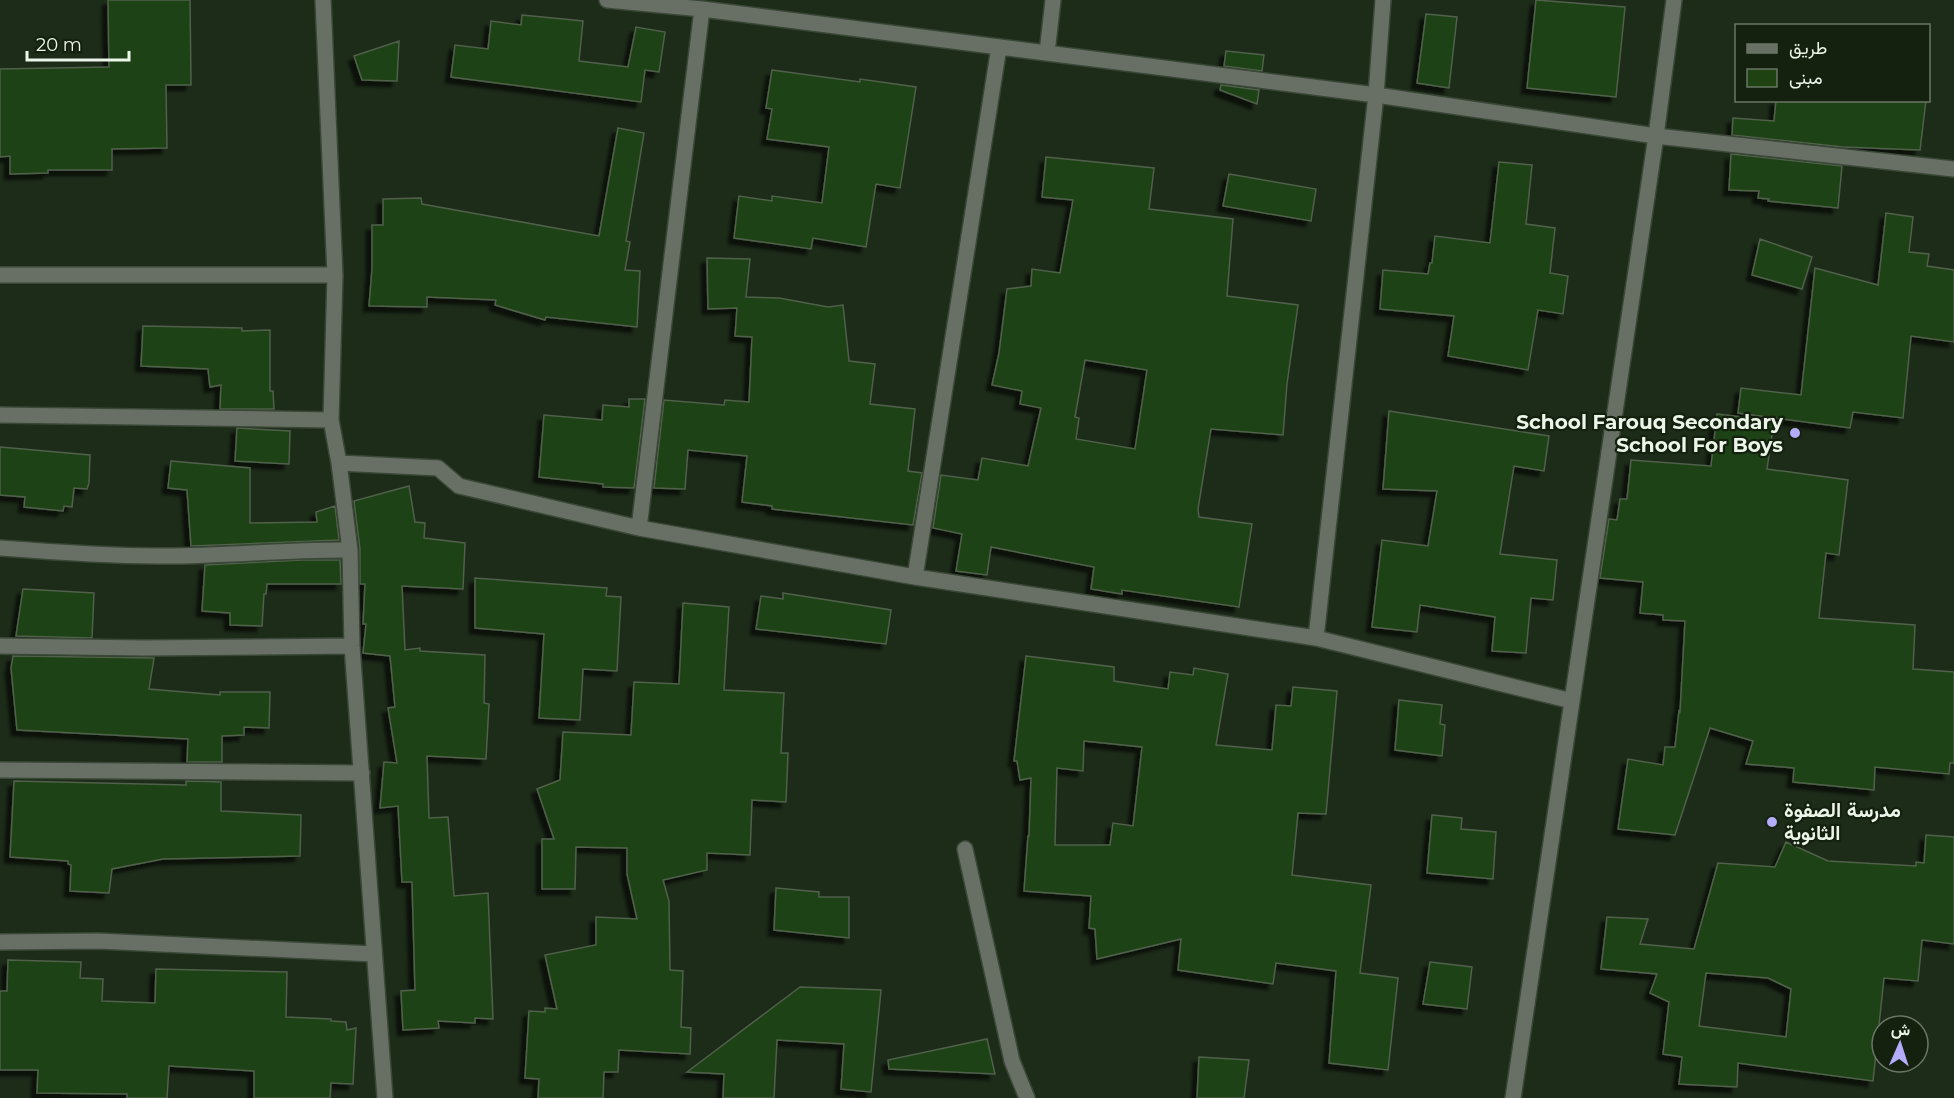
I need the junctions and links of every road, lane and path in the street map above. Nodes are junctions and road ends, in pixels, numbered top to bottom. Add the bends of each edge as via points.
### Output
1 (323, 0) edge
2 (607, 0) edge
3 (1053, 0) edge
4 (1383, 0) edge
5 (1674, 0) edge
6 (702, 9) junction
7 (999, 47) junction
8 (1047, 53) junction
9 (1376, 94) junction
10 (1656, 136) junction
11 (1954, 169) edge
12 (0, 275) edge
13 (335, 275) junction
14 (0, 415) edge
15 (332, 420) junction
16 (339, 463) junction
17 (639, 528) junction
18 (0, 548) edge
19 (350, 550) junction
20 (915, 577) junction
21 (1316, 638) junction
22 (0, 646) edge
23 (352, 646) junction
24 (1572, 701) junction
25 (0, 770) edge
26 (362, 772) junction
27 (964, 849) dead end
28 (0, 942) edge
29 (374, 954) junction
30 (385, 1098) edge
31 (1027, 1098) edge
32 (1513, 1098) edge

1 - 13 street
2 - 6 street
3 - 8 street
4 - 9 street
5 - 10 street
6 - 7 street
6 - 17 street
7 - 8 street
7 - 20 street
8 - 9 street
9 - 10 street
9 - 21 street
10 - 11 street
10 - 24 street
12 - 13 street
13 - 15 street
14 - 15 street
15 - 16 street
16 - 17 street via 438,468 459,486
16 - 19 street
17 - 20 street
18 - 19 street via 158,556
19 - 23 street
20 - 21 street
21 - 24 street
22 - 23 street
23 - 26 street
24 - 32 street
25 - 26 street
26 - 29 street
27 - 31 street via 1012,1061
28 - 29 street via 98,941
29 - 30 street

